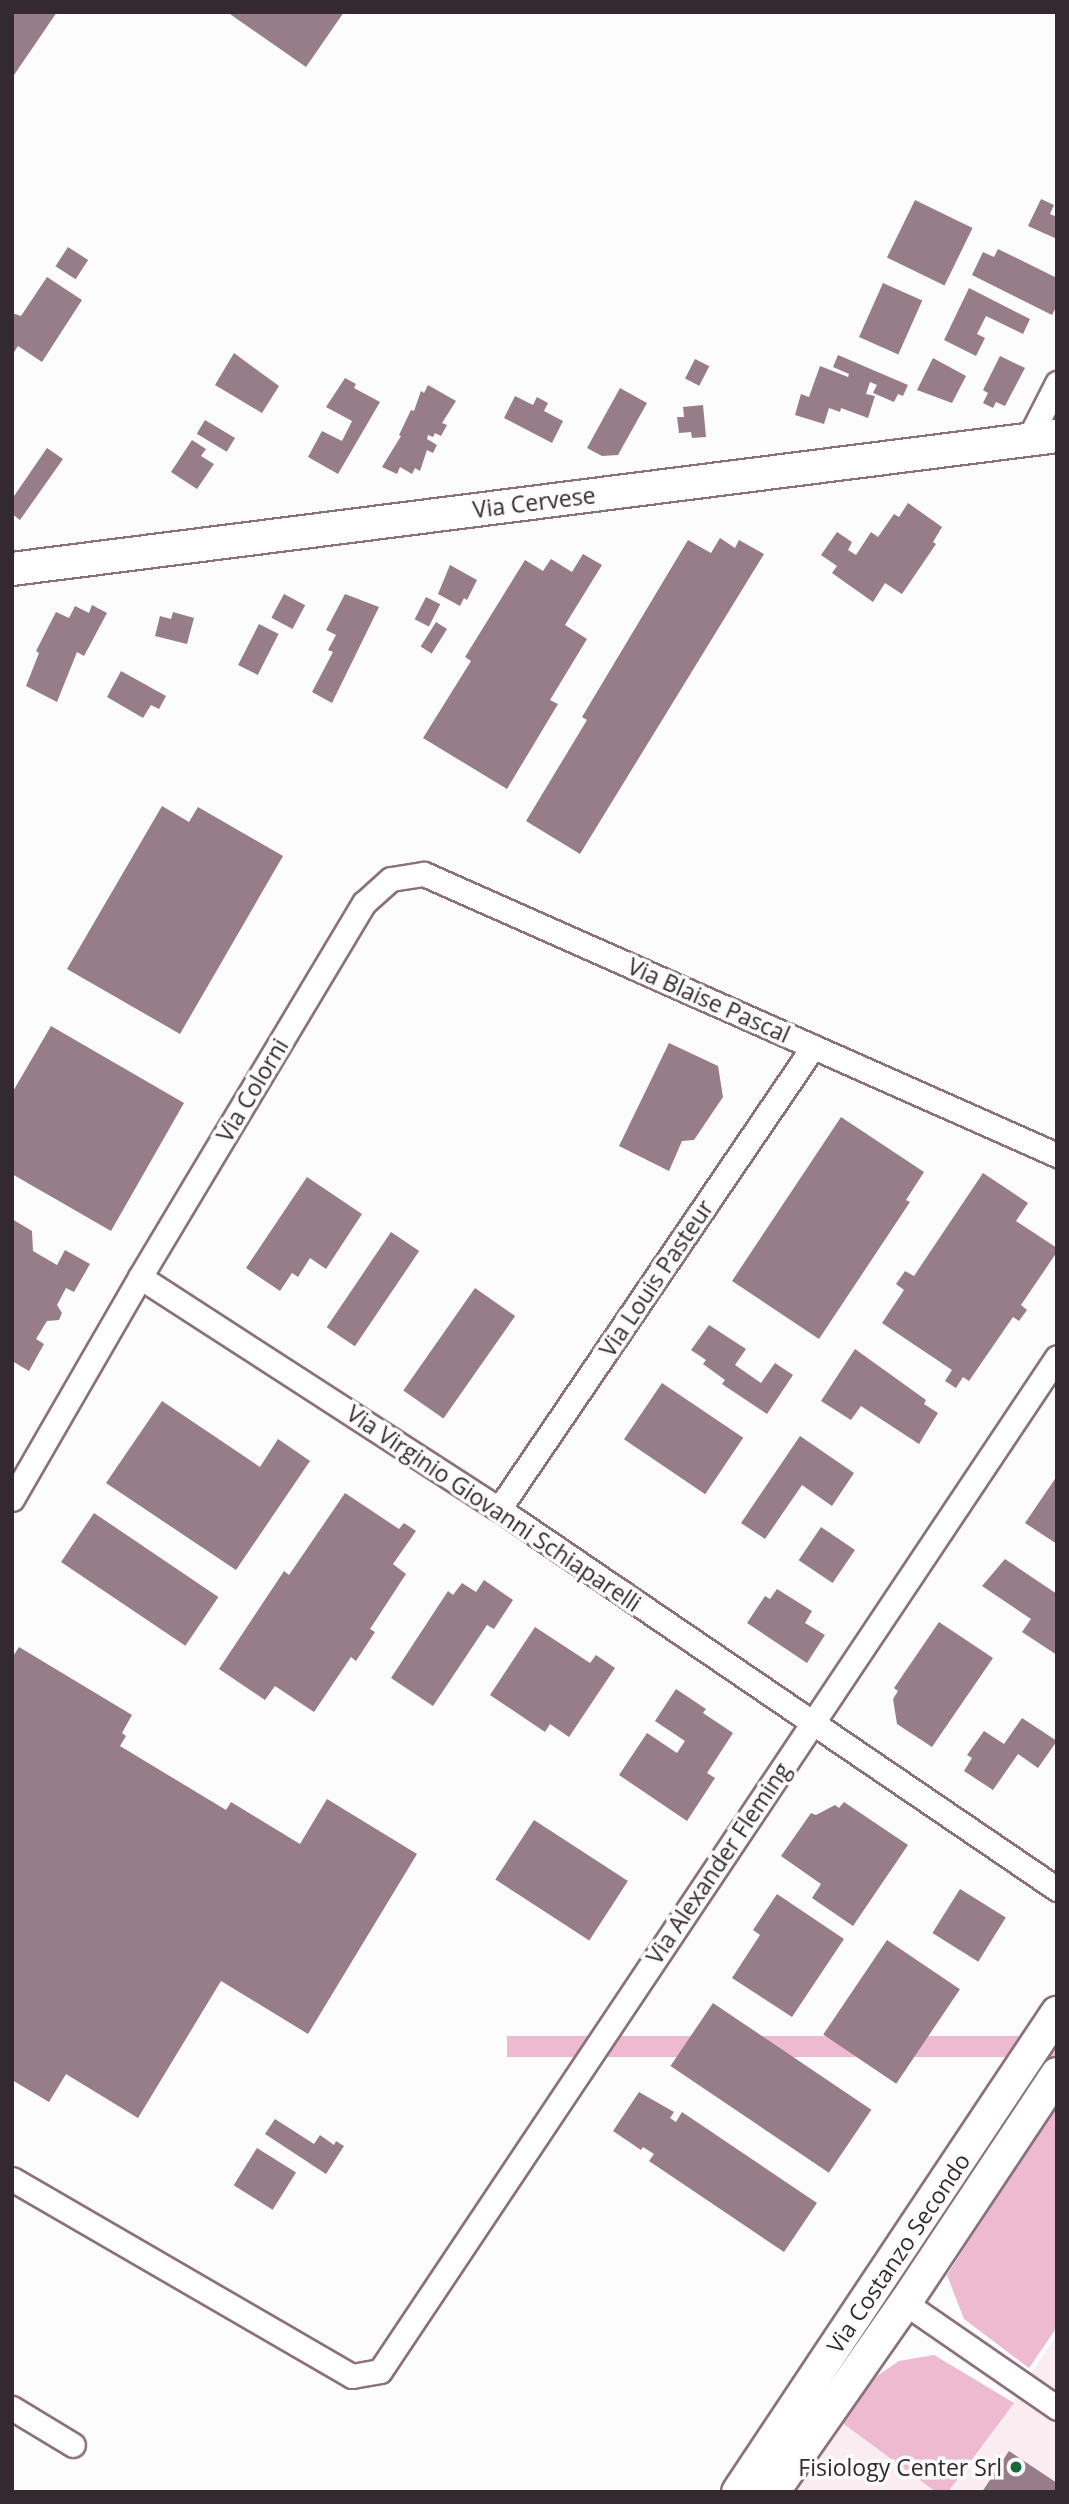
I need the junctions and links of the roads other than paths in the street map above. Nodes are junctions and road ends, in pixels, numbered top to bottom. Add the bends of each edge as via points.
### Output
1 (1057, 383) edge
2 (1042, 438) edge
3 (12, 569) edge
4 (364, 902) joint
5 (813, 1047) junction
6 (1057, 1155) edge
7 (140, 1277) junction
8 (1057, 1357) edge
9 (12, 1499) edge
10 (499, 1509) junction
11 (812, 1722) junction
12 (1057, 1889) edge
13 (1057, 2013) edge
14 (1057, 2074) edge
15 (12, 2179) edge
16 (905, 2303) junction
17 (12, 2407) edge
18 (1057, 2407) edge
19 (74, 2445) dead end
20 (738, 2492) edge
21 (773, 2492) edge

1 - 2 street
2 - 3 street, Via Cervese
4 - 5 street, Via Blaise Pascal via 391,879 424,874
4 - 7 street, Via Colorni
5 - 6 street, Via Blaise Pascal
5 - 10 street, Via Louis Pasteur
7 - 9 street
7 - 10 street, Via Virginio Giovanni Schiaparelli
8 - 11 street, Via Alexander Fleming
10 - 11 street, Via Virginio Giovanni Schiaparelli
11 - 12 street, Via Virginio Giovanni Schiaparelli
11 - 15 street, Via Alexander Fleming via 380,2371 352,2376
13 - 20 street, Via Costanzo Secondo
14 - 16 street, Via Costanzo Secondo
16 - 18 street
16 - 21 street, Via Costanzo Secondo
17 - 19 street

